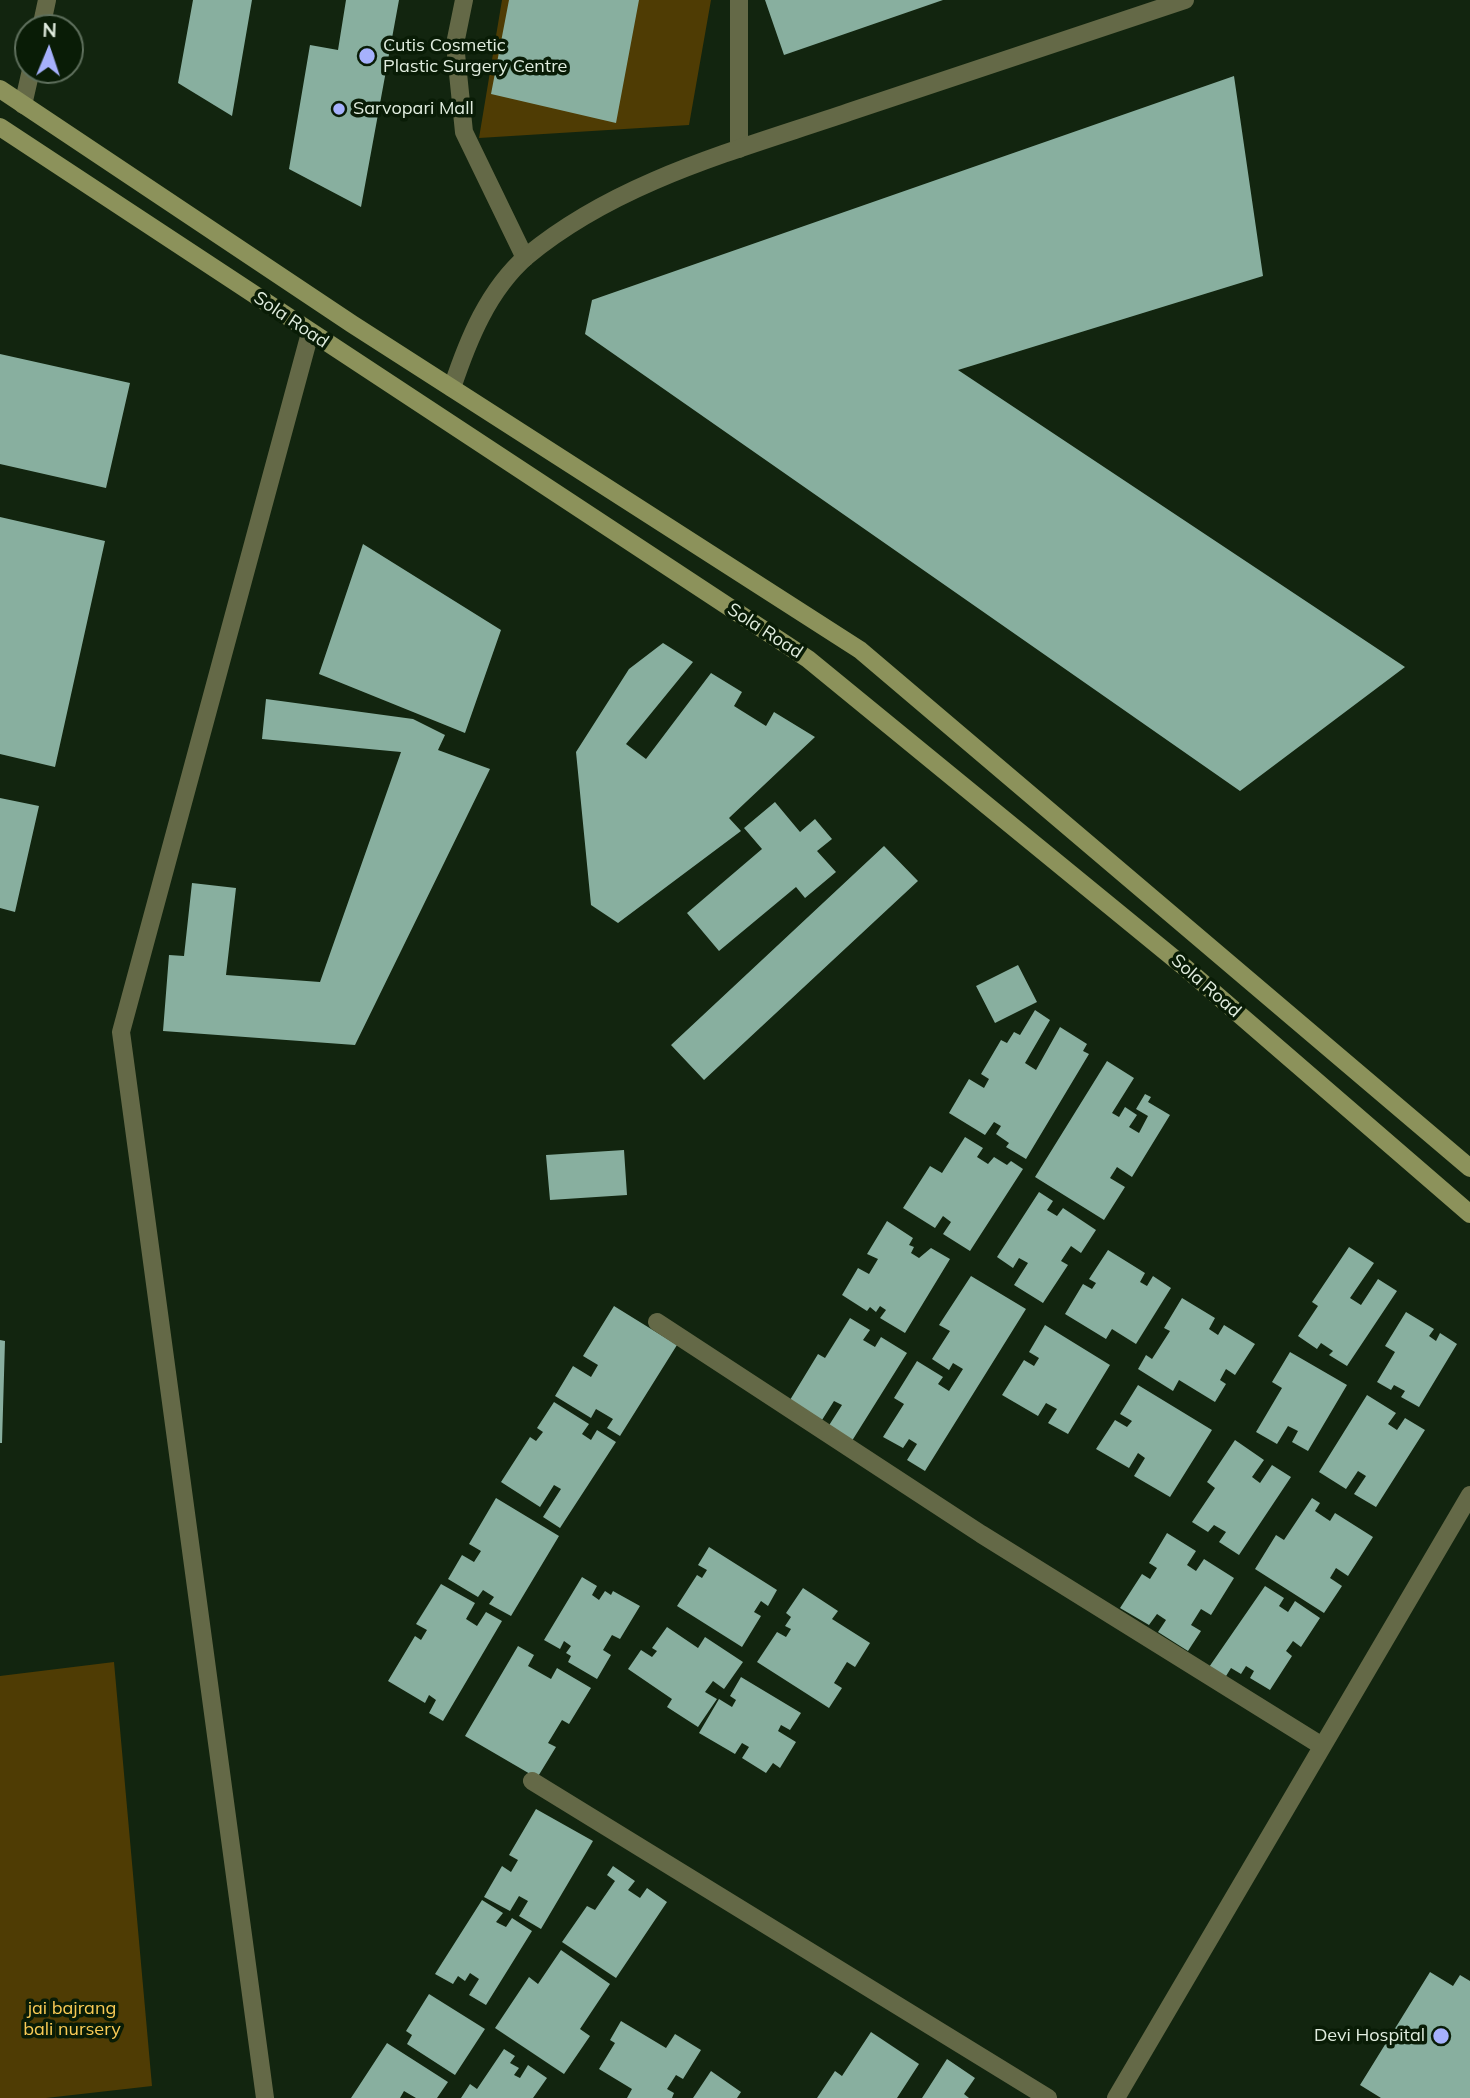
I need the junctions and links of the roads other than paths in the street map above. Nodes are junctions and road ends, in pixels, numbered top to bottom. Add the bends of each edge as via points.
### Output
1 (464, 0) edge
2 (738, 0) edge
3 (1185, 0) edge
4 (28, 84) edge
5 (0, 89) edge
6 (23, 104) junction
7 (0, 127) edge
8 (738, 149) junction
9 (525, 258) junction
10 (310, 333) junction
11 (452, 388) junction
12 (1470, 1168) edge
13 (1470, 1214) edge
14 (657, 1322) dead end
15 (1470, 1495) edge
16 (1322, 1746) junction
17 (532, 1782) dead end
18 (265, 2098) edge
19 (1048, 2098) edge
20 (1116, 2098) edge

1 - 9 street via 455,44 464,132
2 - 8 street
3 - 8 street
4 - 6 street
5 - 6 main road, Sola Road
6 - 11 main road, Sola Road
7 - 10 main road, Sola Road
8 - 9 street via 657,178 575,222
9 - 11 street via 492,298 471,334
10 - 13 main road, Sola Road via 808,659 1182,965
10 - 18 street via 121,1032
11 - 12 main road, Sola Road via 860,650
14 - 16 street via 981,1534
15 - 16 street
16 - 20 street
17 - 19 street

